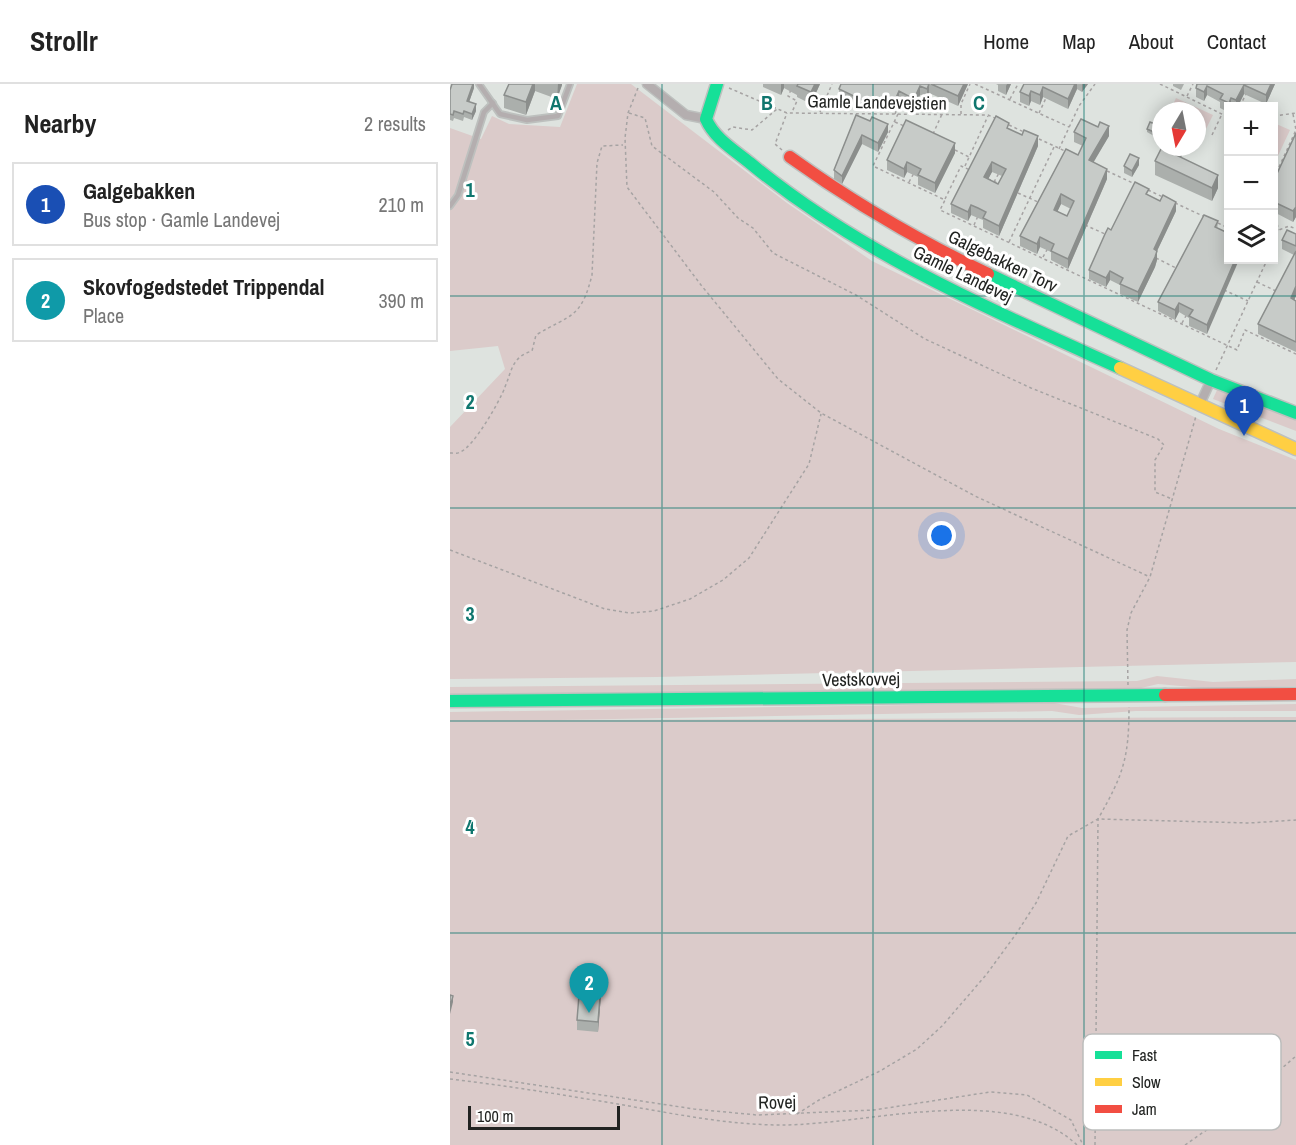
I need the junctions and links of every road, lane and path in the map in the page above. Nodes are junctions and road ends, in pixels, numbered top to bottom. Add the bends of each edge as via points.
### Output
1 (479, 84) edge
2 (570, 84) edge
3 (640, 84) edge
4 (647, 84) edge
5 (794, 84) edge
6 (832, 84) edge
7 (970, 84) edge
8 (975, 84) edge
9 (1018, 84) edge
10 (1095, 84) edge
11 (1160, 84) edge
12 (1193, 84) edge
13 (723, 86) edge
14 (1247, 92) edge
15 (1048, 94) edge
16 (902, 97) edge
17 (1187, 97) junction
18 (1010, 100) junction
19 (1242, 102) edge
20 (493, 103) junction
21 (778, 109) junction
22 (787, 112) junction
23 (792, 112) junction
24 (628, 113) junction
25 (819, 113) junction
26 (1295, 113) edge
27 (896, 114) junction
28 (942, 114) junction
29 (961, 114) junction
30 (1039, 114) junction
31 (1222, 114) joint
32 (988, 115) junction
33 (1278, 115) edge
34 (706, 119) junction
35 (999, 120) edge
36 (894, 122) junction
37 (1009, 125) edge
38 (1069, 127) junction
39 (912, 130) edge
40 (1028, 134) edge
41 (1212, 135) dead end
42 (1037, 138) edge
43 (930, 139) edge
44 (720, 140) junction
45 (625, 146) junction
46 (1054, 146) junction
47 (950, 148) edge
48 (1059, 148) junction
49 (1069, 153) edge
50 (790, 157) joint
51 (969, 157) junction
52 (918, 165) edge
53 (1099, 167) edge
54 (964, 168) junction
55 (1278, 169) edge
56 (974, 172) edge
57 (999, 172) edge
58 (984, 177) edge
59 (994, 182) junction
60 (909, 183) junction
61 (1003, 186) edge
62 (1138, 186) edge
63 (1012, 190) edge
64 (1148, 190) edge
65 (990, 191) edge
66 (1029, 198) junction
67 (945, 200) junction
68 (1038, 202) edge
69 (450, 206) edge
70 (982, 208) edge
71 (1279, 209) edge
72 (1207, 218) edge
73 (1216, 222) edge
74 (1084, 224) edge
75 (974, 226) junction
76 (1224, 226) edge
77 (1296, 229) edge
78 (1279, 230) joint
79 (1113, 238) edge
80 (1051, 241) edge
81 (1009, 242) junction
82 (1153, 257) edge
83 (1043, 258) junction
84 (1266, 264) edge
85 (1182, 271) edge
86 (1257, 282) junction
87 (1220, 289) edge
88 (1276, 291) edge
89 (1248, 302) junction
90 (1190, 307) edge
91 (1182, 324) junction
92 (1227, 345) junction
93 (1296, 354) edge
94 (1211, 380) junction
95 (1200, 404) junction
96 (821, 413) junction
97 (1296, 413) edge
98 (1296, 449) edge
99 (450, 453) edge
100 (1172, 499) junction
101 (450, 550) edge
102 (1150, 577) junction
103 (1128, 686) dead end
104 (1296, 693) edge
105 (450, 701) edge
106 (1129, 704) dead end
107 (1098, 819) junction
108 (1296, 820) edge
109 (1096, 1034) edge
110 (1296, 1056) edge
111 (1281, 1069) edge
112 (450, 1072) edge
113 (450, 1079) edge
114 (796, 1114) junction
115 (1095, 1130) edge
116 (1206, 1130) edge
117 (1077, 1145) edge
118 (1083, 1145) edge
119 (1095, 1145) edge
120 (1185, 1145) edge

1 - 20 lane
2 - 20 lane via 558,116 512,119 500,114
3 - 24 path
4 - 34 street via 686,115
5 - 23 path via 788,96 797,101
6 - 25 path
7 - 29 path
8 - 18 path
9 - 18 path
10 - 38 path
11 - 17 path
12 - 17 path
13 - 21 path, Gamle Landevejstien
13 - 34 street
14 - 19 path
15 - 30 path
16 - 27 path
17 - 31 path
18 - 30 path
20 - 69 lane via 484,112 458,195
21 - 22 path, Gamle Landevejstien
21 - 44 path via 755,129 730,128
22 - 23 path, Gamle Landevejstien
22 - 50 path via 775,144
23 - 25 path, Gamle Landevejstien
24 - 45 path
24 - 100 path via 645,118 652,146 714,192 753,228 773,253 856,295 925,339 1158,439 1164,445 1155,460 1155,492
25 - 27 path, Gamle Landevejstien
26 - 33 path
26 - 55 path via 1296,130
27 - 28 path, Gamle Landevejstien
27 - 36 path
28 - 29 path, Gamle Landevejstien
28 - 43 path
29 - 32 path, Gamle Landevejstien
30 - 38 path
31 - 41 path
32 - 35 path, Gamle Landevejstien
32 - 51 path
34 - 44 street, Gamle Landevej
36 - 39 path
36 - 60 path via 873,166
37 - 40 path
38 - 48 path
42 - 46 path
44 - 95 street, Gamle Landevej via 827,220 895,261
45 - 96 path via 627,187 778,379
45 - 99 path via 602,146 597,163 592,276 577,313 536,335 532,351 511,367 505,388 475,440 460,453
46 - 48 path
46 - 66 path
47 - 51 path
48 - 49 path
50 - 94 street, Galgebakken Torv via 919,241
51 - 54 path
52 - 60 path
53 - 62 path
54 - 56 path
54 - 67 path via 961,166
57 - 59 path
58 - 59 path
59 - 61 path
59 - 65 path
60 - 67 path
63 - 66 path
64 - 72 path
66 - 68 path
66 - 81 path
67 - 75 path via 940,210
70 - 75 path
71 - 78 path via 1275,218
73 - 76 path
74 - 79 path
75 - 81 path
77 - 78 path via 1289,226
80 - 83 path
81 - 83 path
82 - 85 path
83 - 91 path
84 - 86 path
86 - 88 path
86 - 89 path
87 - 89 path
89 - 92 path
90 - 91 path
91 - 92 path
92 - 93 path via 1237,350 1245,330
92 - 94 path
94 - 95 street
94 - 97 street, Galgebakken Torv
95 - 98 street, Gamle Landevej
95 - 100 path
96 - 101 path via 809,464 749,558 723,580 690,599 654,611 605,609
96 - 102 path via 975,496
100 - 102 path
102 - 103 path via 1126,630
104 - 105 street, Vestskovvej
106 - 107 path via 1126,761
107 - 108 path via 1249,823
107 - 109 path
107 - 114 path via 1068,836 1036,903 1016,934 942,1026 890,1066
110 - 111 path
112 - 114 path, Rovej via 694,1109
113 - 117 path via 518,1086 743,1124 784,1125 989,1109 1061,1130
114 - 118 path, Rovej via 874,1110 990,1092 1027,1095 1071,1120
115 - 119 path
116 - 120 path

